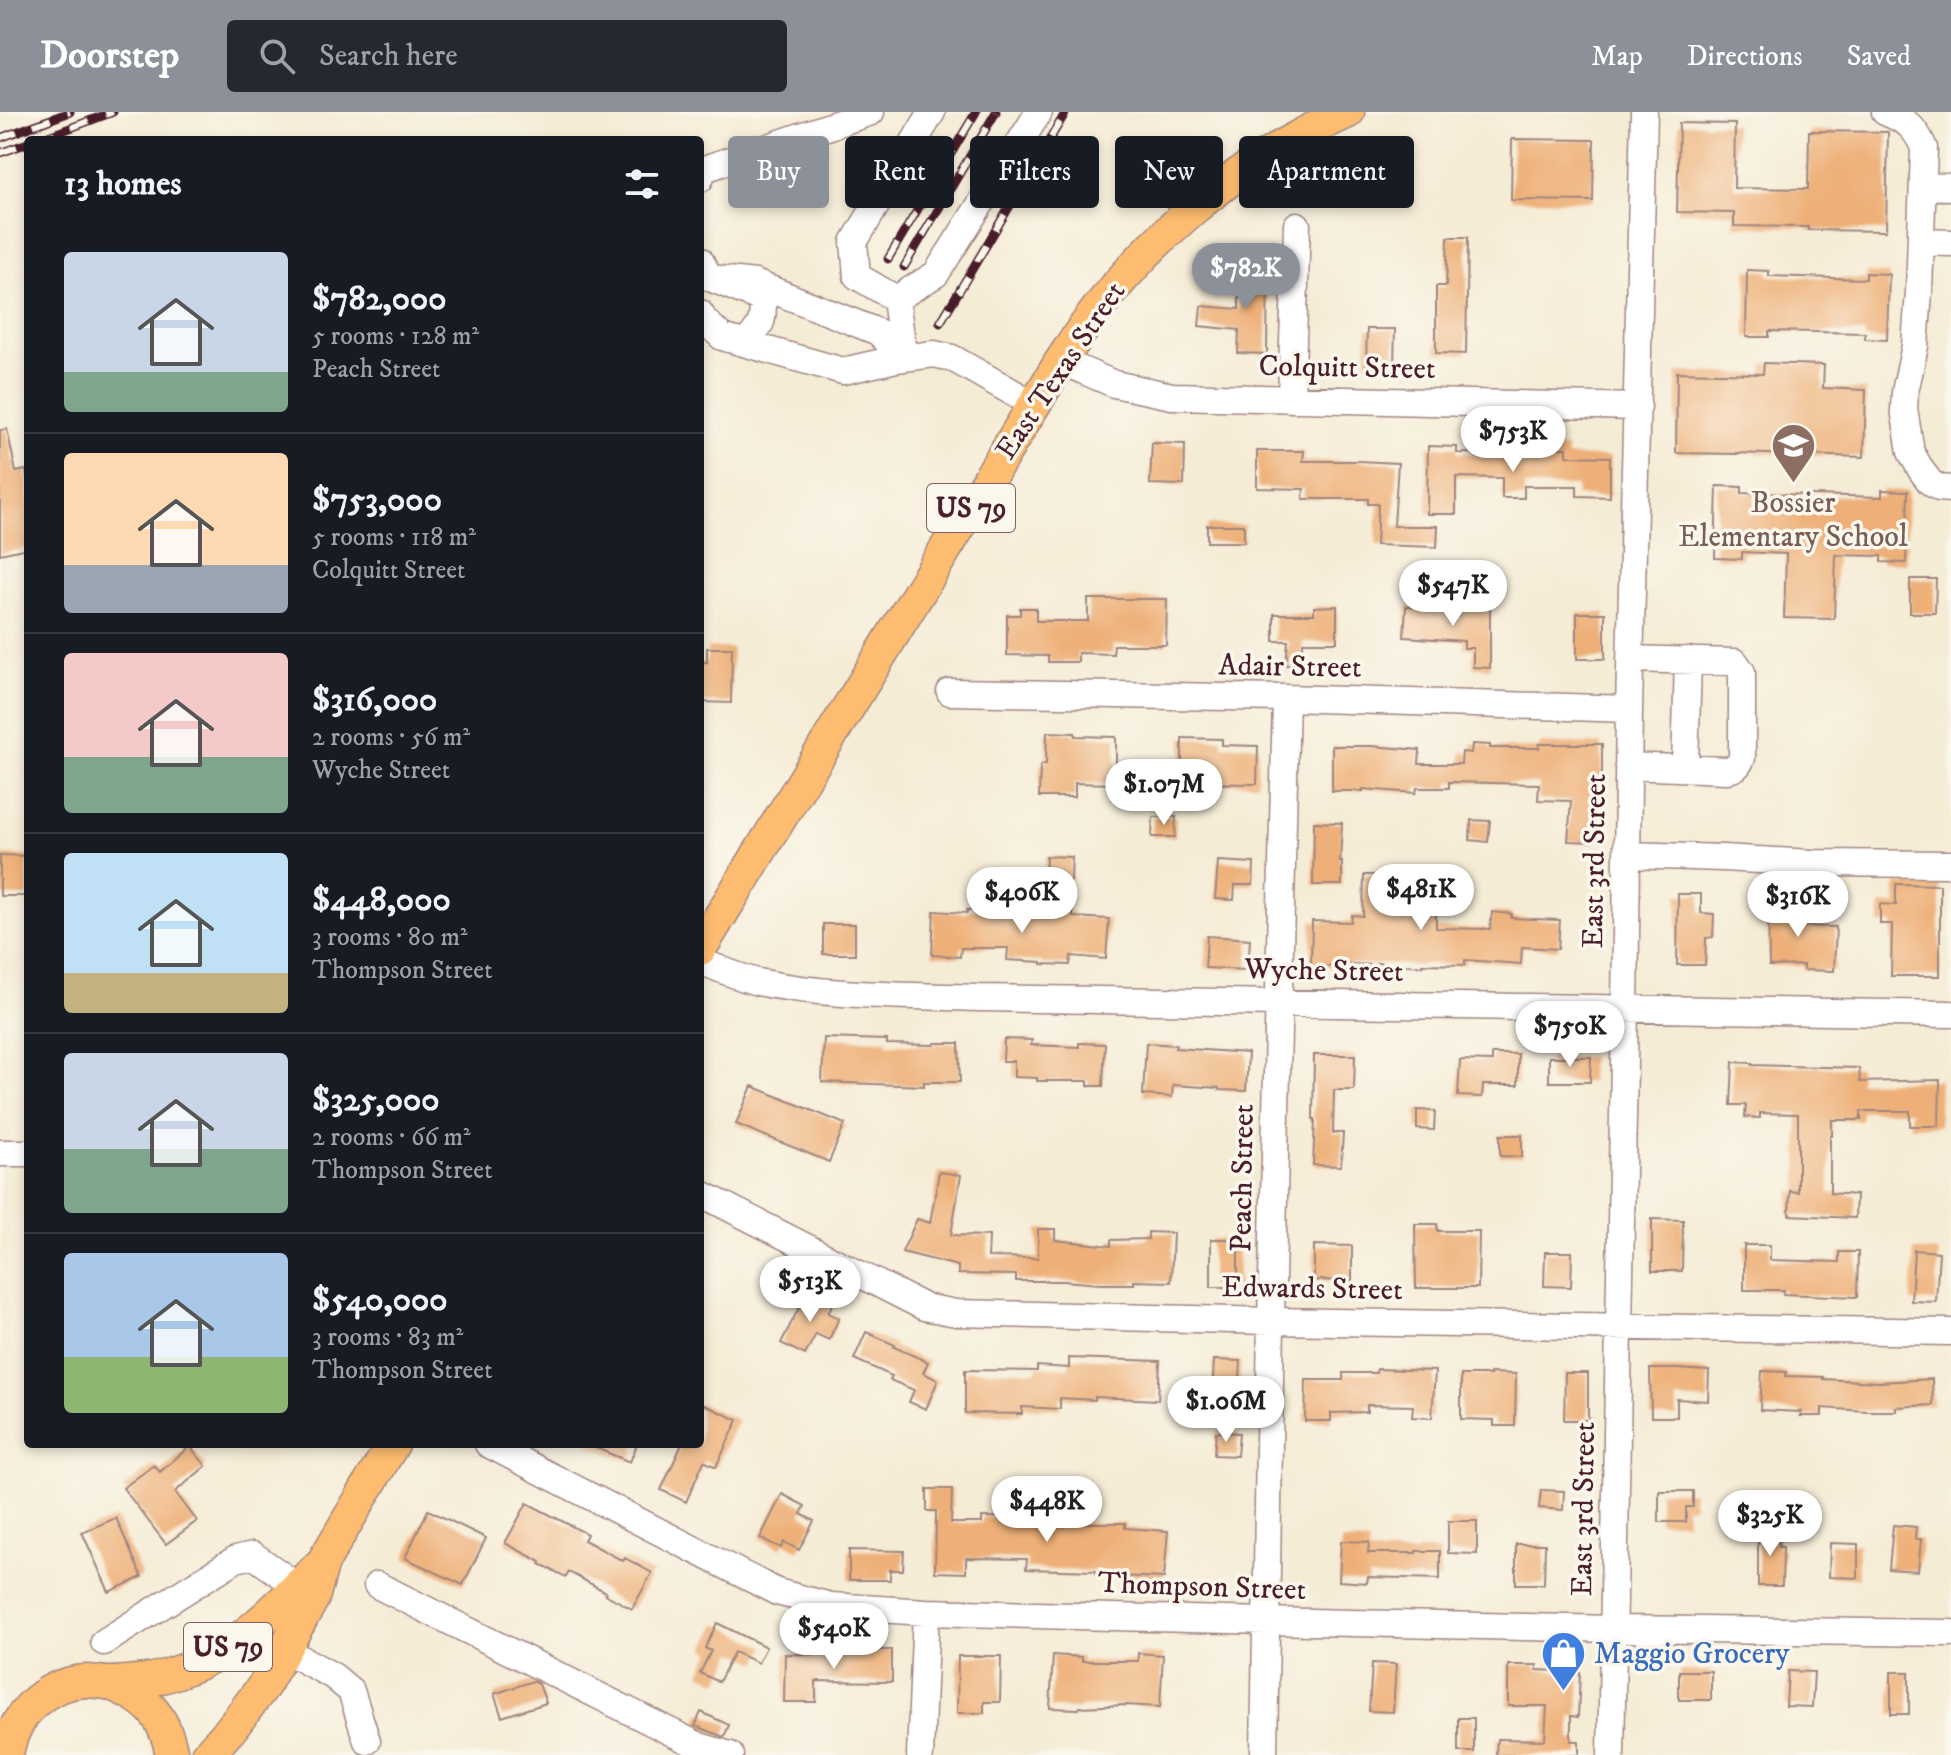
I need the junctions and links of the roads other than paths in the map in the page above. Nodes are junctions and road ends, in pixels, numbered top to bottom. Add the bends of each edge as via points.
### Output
1 (871, 112) edge
2 (932, 112) edge
3 (1039, 112) edge
4 (1348, 112) edge
5 (1644, 112) edge
6 (1885, 112) edge
7 (1307, 120) edge
8 (704, 169) edge
9 (1923, 186) junction
10 (1951, 187) edge
11 (1297, 225) dead end
12 (1921, 242) junction
13 (1951, 243) edge
14 (704, 278) edge
15 (704, 278) edge
16 (896, 299) junction
17 (704, 320) edge
18 (745, 343) junction
19 (904, 358) junction
20 (1061, 361) junction
21 (1291, 399) junction
22 (1035, 405) junction
23 (1638, 407) junction
24 (1951, 489) edge
25 (1630, 659) junction
26 (1688, 660) junction
27 (950, 692) dead end
28 (1286, 698) junction
29 (1629, 709) junction
30 (1628, 766) junction
31 (1685, 768) junction
32 (1627, 855) junction
33 (1951, 864) edge
34 (704, 943) edge
35 (704, 963) edge
36 (1279, 1002) junction
37 (1625, 1009) junction
38 (1951, 1014) edge
39 (0, 1153) edge
40 (24, 1153) edge
41 (704, 1195) edge
42 (1271, 1321) junction
43 (1619, 1326) junction
44 (1951, 1332) edge
45 (391, 1448) edge
46 (500, 1448) edge
47 (323, 1562) junction
48 (377, 1585) dead end
49 (297, 1586) junction
50 (926, 1612) junction
51 (1267, 1621) junction
52 (1613, 1629) junction
53 (1951, 1633) edge
54 (104, 1642) dead end
55 (285, 1650) junction
56 (108, 1683) junction
57 (30, 1705) junction
58 (0, 1715) edge
59 (367, 1741) dead end
60 (7, 1755) edge
61 (172, 1755) edge
62 (207, 1755) edge
63 (730, 1755) edge
64 (920, 1755) edge
65 (1264, 1755) edge
66 (1611, 1755) edge

1 - 8 street
2 - 16 street via 854,242 857,276
3 - 16 street via 936,274
4 - 7 main road, East Texas Street / US 79
5 - 23 street, East 3rd Street
6 - 9 street via 1910,124 1919,136 1924,148
7 - 20 main road, East Texas Street / US 79 via 1177,223 1103,301
9 - 10 street
9 - 12 street
11 - 21 street
12 - 13 street
12 - 24 street via 1906,428 1911,452 1930,482
14 - 18 street via 762,299 758,330
15 - 19 street via 755,283 878,332
16 - 19 street
17 - 18 street via 722,337
18 - 19 street via 843,371
19 - 22 street via 952,358
20 - 21 street, Colquitt Street via 1114,384 1172,396
20 - 22 main road, East Texas Street / US 79
21 - 23 street, Colquitt Street
22 - 34 main road, East Texas Street / US 79
23 - 25 street, East 3rd Street
25 - 26 street
25 - 29 street, East 3rd Street
26 - 31 street
26 - 31 street via 1735,662 1742,672 1742,758 1734,769
27 - 28 street, Adair Street
28 - 29 street, Adair Street
28 - 36 street, Peach Street
29 - 30 street, East 3rd Street
30 - 31 street
30 - 32 street, East 3rd Street
32 - 33 street
32 - 37 street, East 3rd Street
35 - 36 street, Wyche Street via 757,982 830,993
36 - 37 street, Wyche Street
36 - 42 street, Peach Street
37 - 38 street, Wyche Street
37 - 43 street, East 3rd Street
39 - 40 street
41 - 42 street, Edwards Street via 924,1307 956,1313
42 - 43 street, Edwards Street
42 - 51 street, Peach Street
43 - 44 street, Edwards Street
43 - 52 street, East 3rd Street
45 - 47 main road, US 79
46 - 50 street, Thompson Street via 777,1592 831,1606
47 - 49 main road, US 79
47 - 55 main road, US 79 via 313,1598
48 - 63 street via 699,1746
49 - 54 street via 253,1555 236,1559
49 - 56 main road, US 79 via 252,1629 198,1664 151,1679
50 - 51 street, Thompson Street
50 - 64 street
51 - 52 street, Thompson Street
51 - 65 street, Peach Street
52 - 53 street, Thompson Street
52 - 66 street, East 3rd Street
55 - 59 street via 351,1691
55 - 62 main road, US 79 via 248,1707
56 - 57 main road, US 79 via 66,1684
56 - 61 main road, US 79 via 132,1692 151,1708 165,1729
57 - 58 main road, US 79
57 - 60 main road, US 79 via 17,1723

